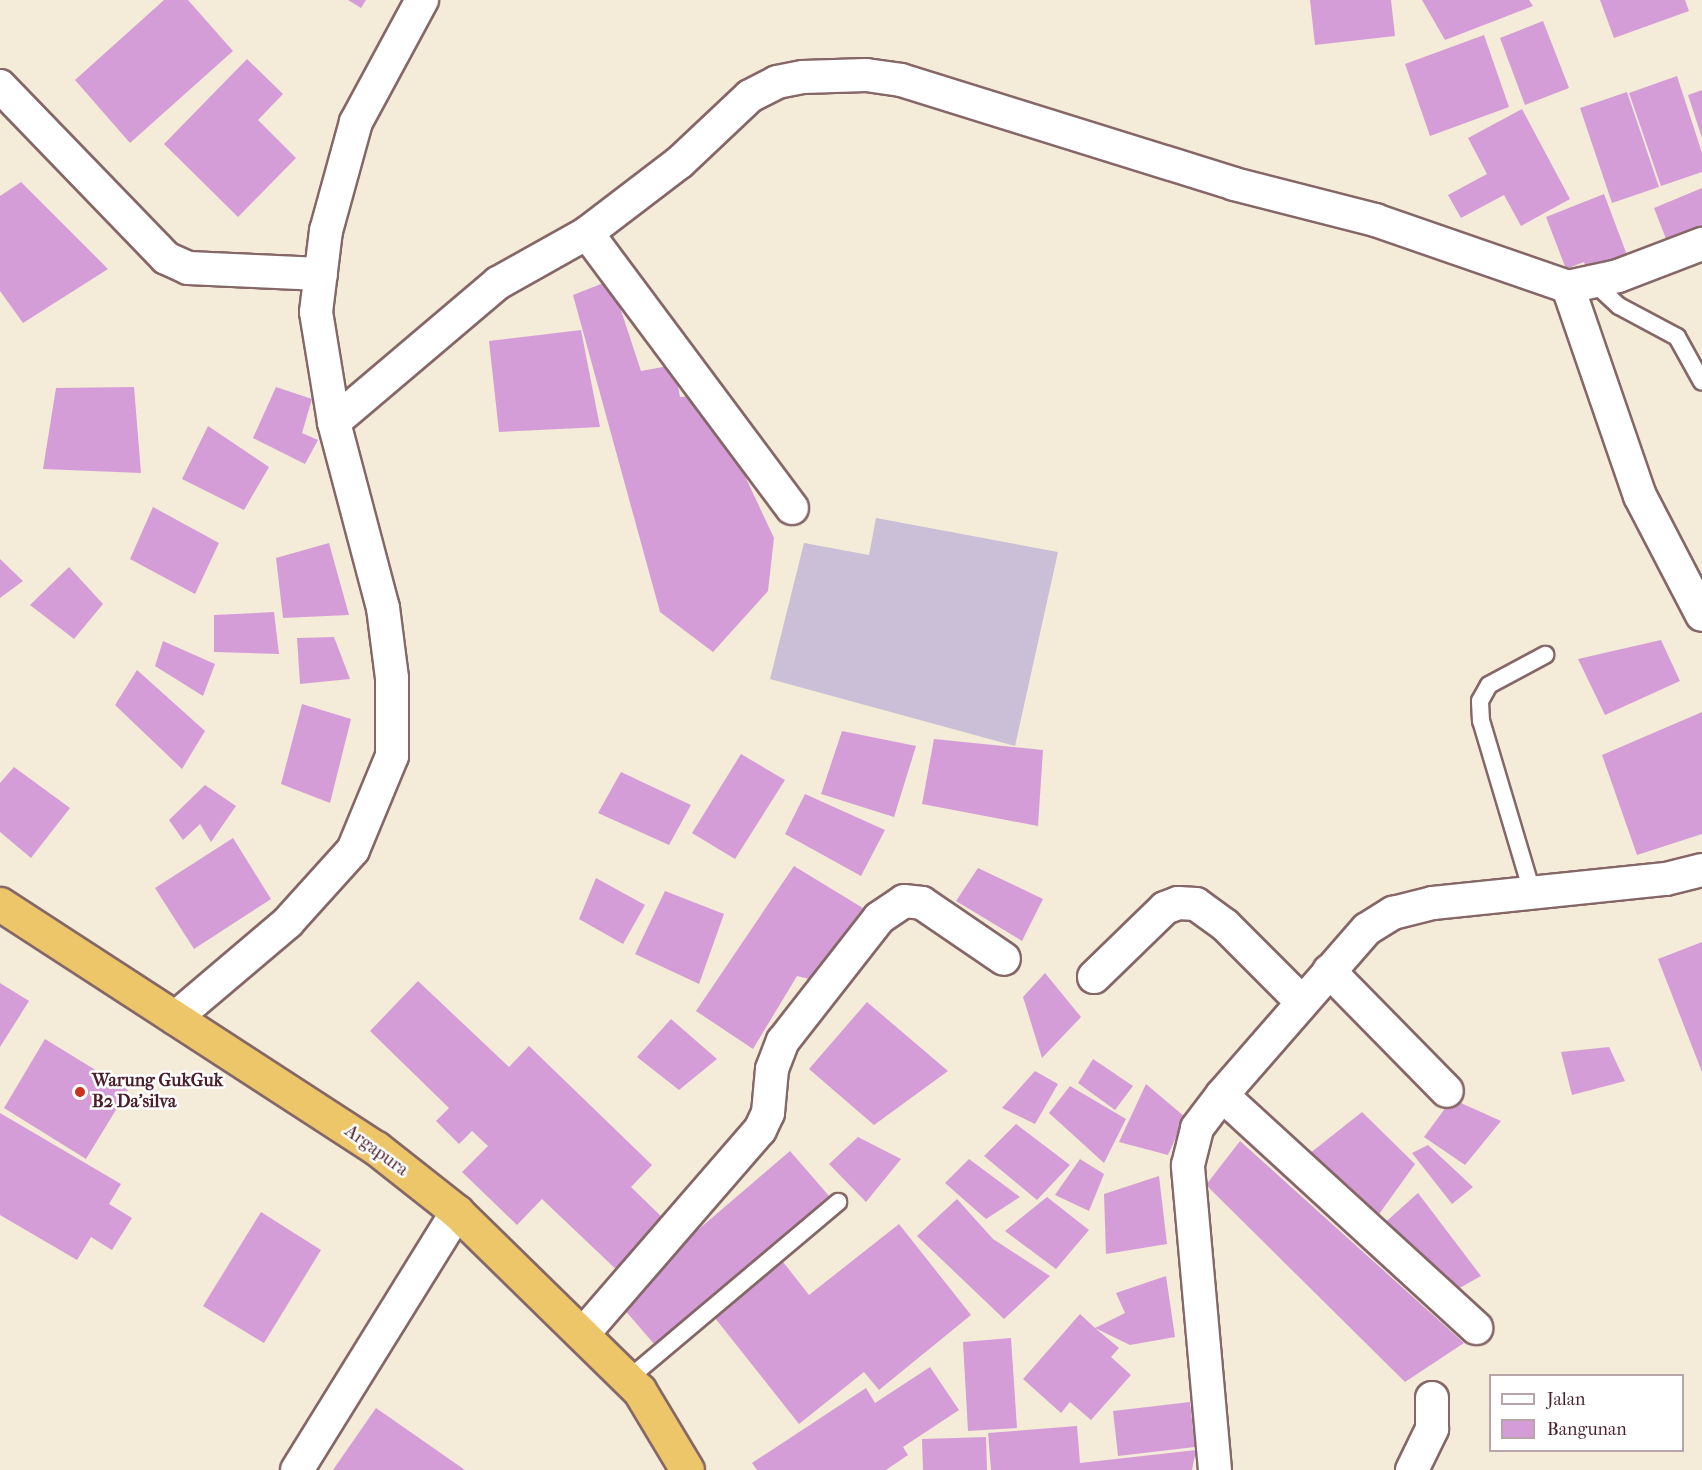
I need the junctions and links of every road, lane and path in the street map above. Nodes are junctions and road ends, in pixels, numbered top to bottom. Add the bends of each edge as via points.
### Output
1 (422, 0) edge
2 (0, 86) edge
3 (587, 233) junction
4 (1702, 244) edge
5 (321, 274) junction
6 (1580, 284) junction
7 (1702, 382) edge
8 (334, 422) junction
9 (792, 507) dead end
10 (1702, 615) edge
11 (1545, 655) dead end
12 (1702, 870) edge
13 (1533, 895) junction
14 (0, 904) edge
15 (1004, 959) dead end
16 (1329, 971) junction
17 (1094, 977) dead end
18 (1302, 1002) junction
19 (175, 1018) junction
20 (1447, 1091) dead end
21 (1222, 1095) junction
22 (838, 1202) dead end
23 (457, 1212) junction
24 (1476, 1328) dead end
25 (583, 1334) junction
26 (628, 1379) junction
27 (1432, 1398) dead end
28 (297, 1470) edge
29 (687, 1470) edge
30 (1215, 1470) edge
31 (1412, 1470) edge

1 - 5 street via 356,122 326,231
2 - 5 street via 166,258 188,268
3 - 6 street via 680,162 750,96 777,82 803,76 866,75 901,80 1234,184 1375,220
3 - 8 street via 498,283
3 - 9 street
4 - 6 street via 1618,276
5 - 8 street via 316,312
6 - 7 lane via 1677,337
6 - 10 street via 1640,496
8 - 19 street via 383,608 392,678 392,756 353,850 288,922
11 - 13 lane via 1489,685 1480,701 1480,721
12 - 13 street via 1666,879
13 - 16 street via 1433,903 1393,913 1366,929
14 - 19 highway, Argapura
15 - 25 street via 922,903 904,901 879,918 783,1041 772,1069 768,1113 760,1130
16 - 18 street
16 - 20 street
17 - 18 street via 1165,908 1178,903 1196,904 1225,925
18 - 21 street
19 - 23 highway, Argapura via 376,1148
21 - 24 street
21 - 30 street via 1197,1128 1188,1165
22 - 26 lane
23 - 25 highway, Argapura
23 - 28 street
25 - 26 highway, Argapura
26 - 29 highway, Argapura
27 - 31 street via 1432,1429

